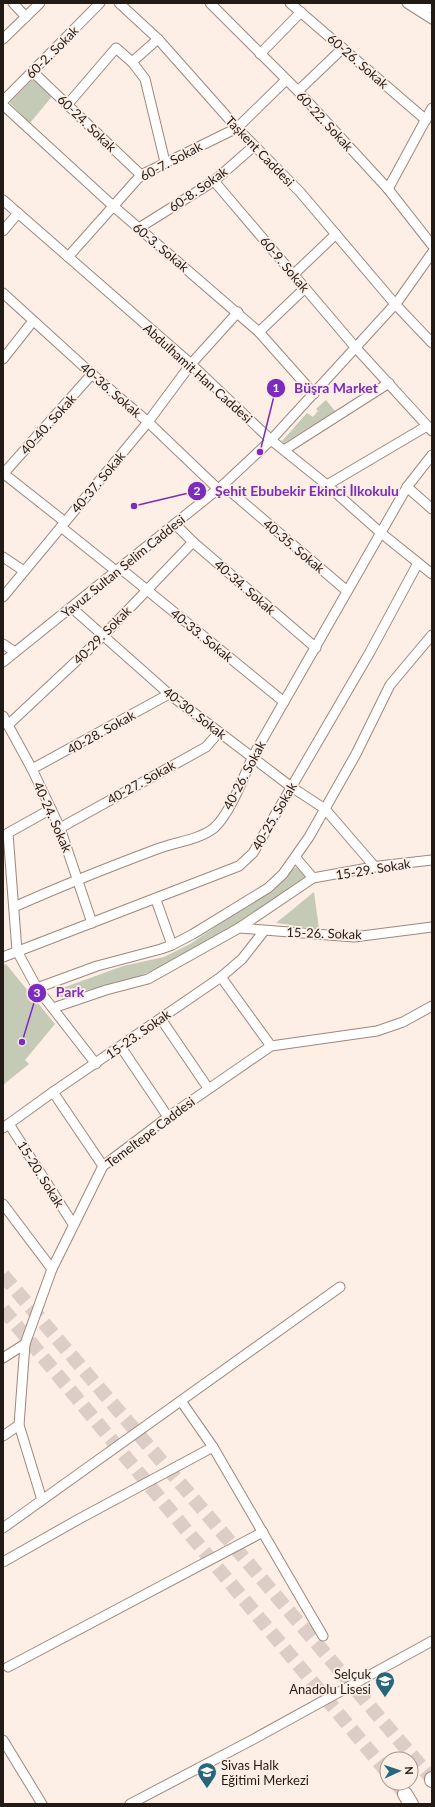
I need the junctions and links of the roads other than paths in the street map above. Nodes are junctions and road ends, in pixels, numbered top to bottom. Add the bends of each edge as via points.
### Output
1 (13, 3) edge
2 (40, 3) edge
3 (100, 3) edge
4 (119, 3) edge
5 (290, 3) edge
6 (214, 4) edge
7 (408, 4) edge
8 (432, 8) edge
9 (301, 12) junction
10 (26, 17) junction
11 (432, 19) edge
12 (3, 39) edge
13 (158, 39) junction
14 (343, 48) junction
15 (260, 54) junction
16 (132, 62) junction
17 (33, 72) junction
18 (286, 80) junction
19 (298, 91) junction
20 (3, 101) edge
21 (68, 104) junction
22 (3, 105) edge
23 (432, 108) edge
24 (426, 120) junction
25 (237, 128) junction
26 (254, 146) junction
27 (165, 162) junction
28 (141, 175) junction
29 (214, 180) junction
30 (388, 188) junction
31 (3, 200) edge
32 (112, 205) junction
33 (18, 213) junction
34 (139, 228) junction
35 (3, 231) edge
36 (336, 234) junction
37 (432, 245) edge
38 (432, 254) edge
39 (68, 257) junction
40 (293, 275) junction
41 (305, 288) junction
42 (3, 293) edge
43 (395, 304) junction
44 (238, 312) junction
45 (33, 321) junction
46 (259, 332) junction
47 (432, 342) edge
48 (356, 348) junction
49 (3, 359) edge
50 (191, 364) junction
51 (92, 374) junction
52 (388, 384) junction
53 (314, 394) junction
54 (148, 422) junction
55 (430, 428) edge
56 (271, 440) junction
57 (284, 450) junction
58 (432, 455) edge
59 (3, 473) edge
60 (326, 485) junction
61 (220, 487) junction
62 (407, 487) junction
63 (432, 509) edge
64 (63, 524) junction
65 (175, 524) junction
66 (381, 533) junction
67 (193, 542) junction
68 (3, 557) edge
69 (418, 563) junction
70 (118, 570) junction
71 (24, 571) junction
72 (432, 574) edge
73 (146, 590) junction
74 (347, 591) junction
75 (3, 597) edge
76 (72, 608) junction
77 (432, 635) edge
78 (103, 636) junction
79 (3, 644) edge
80 (316, 648) junction
81 (15, 652) junction
82 (3, 662) edge
83 (169, 694) junction
84 (284, 702) junction
85 (3, 716) edge
86 (8, 725) junction
87 (219, 732) junction
88 (253, 756) junction
89 (32, 769) junction
90 (290, 786) junction
91 (51, 809) junction
92 (325, 809) junction
93 (60, 828) junction
94 (296, 858) junction
95 (432, 860) edge
96 (375, 867) junction
97 (314, 878) junction
98 (78, 879) junction
99 (156, 900) junction
100 (14, 907) junction
101 (92, 923) junction
102 (432, 927) edge
103 (240, 928) junction
104 (264, 930) junction
105 (172, 945) junction
106 (17, 951) junction
107 (3, 957) edge
108 (221, 978) junction
109 (37, 988) junction
110 (432, 1006) edge
111 (53, 1008) junction
112 (161, 1018) junction
113 (271, 1046) junction
114 (121, 1047) junction
115 (96, 1064) junction
116 (208, 1088) junction
117 (54, 1092) junction
118 (168, 1117) junction
119 (6, 1126) edge
120 (103, 1166) junction
121 (3, 1204) edge
122 (73, 1224) junction
123 (52, 1269) junction
124 (340, 1287) dead end
125 (25, 1344) junction
126 (3, 1358) edge
127 (181, 1401) junction
128 (19, 1425) junction
129 (3, 1436) edge
130 (213, 1447) junction
131 (42, 1500) junction
132 (3, 1528) edge
133 (263, 1532) junction
134 (3, 1562) edge
135 (323, 1636) dead end
136 (432, 1641) edge
137 (8, 1667) dead end
138 (3, 1740) edge
139 (42, 1804) edge
140 (130, 1804) edge

1 - 10 street
2 - 10 street
3 - 17 street, 60-2. Sokak
4 - 13 street, Taşkent Caddesi
5 - 9 street, 60-26. Sokak
6 - 15 street, 60-22. Sokak
7 - 8 street
7 - 11 street
9 - 14 street, 60-26. Sokak
9 - 15 street
10 - 12 street
13 - 16 street
13 - 25 street, Taşkent Caddesi
14 - 19 street
14 - 24 street, 60-26. Sokak
15 - 18 street, 60-22. Sokak
16 - 21 street via 116,48
16 - 27 street via 145,79
17 - 20 street, 60-2. Sokak
17 - 21 street, 60-24. Sokak
18 - 19 street, 60-22. Sokak
18 - 25 street, 60-7. Sokak
19 - 30 street, 60-22. Sokak
21 - 28 street, 60-24. Sokak
22 - 32 street, 60-3. Sokak
23 - 24 street
24 - 30 street
25 - 26 street, Taşkent Caddesi
25 - 27 street, 60-7. Sokak
26 - 29 street, 60-8. Sokak
26 - 36 street, Taşkent Caddesi via 300,192
27 - 28 street, 60-7. Sokak
28 - 32 street, 60-7. Sokak
29 - 34 street, 60-8. Sokak
29 - 40 street, 60-9. Sokak
30 - 37 street, 60-22. Sokak
31 - 33 street, Abdulhamit Han Caddesi
32 - 34 street, 60-3. Sokak
32 - 39 street, 60-7. Sokak
33 - 35 street
33 - 39 street, Abdulhamit Han Caddesi
34 - 44 street, 60-3. Sokak
36 - 40 street
36 - 43 street, Taşkent Caddesi
38 - 43 street, Yavuz Sultan Selim Caddesi
39 - 50 street, Abdulhamit Han Caddesi
40 - 41 street, 60-9. Sokak
41 - 46 street
41 - 48 street, 60-9. Sokak
42 - 45 street, 40-36. Sokak
43 - 47 street, Taşkent Caddesi
43 - 48 street, Yavuz Sultan Selim Caddesi
44 - 46 street, 60-3. Sokak
44 - 50 street, 40-37. Sokak
45 - 49 street
45 - 51 street, 40-36. Sokak
46 - 53 street, 60-3. Sokak
48 - 52 street, 60-9. Sokak
48 - 53 street, Yavuz Sultan Selim Caddesi
50 - 54 street, 40-37. Sokak
50 - 56 street, Abdulhamit Han Caddesi
51 - 54 street, 40-36. Sokak
51 - 59 street, 40-40. Sokak
52 - 55 street, 60-9. Sokak
52 - 57 street
53 - 56 street, Yavuz Sultan Selim Caddesi
54 - 61 street, 40-36. Sokak
54 - 64 street, 40-37. Sokak
55 - 60 street
56 - 57 street, Abdulhamit Han Caddesi
56 - 61 street, Yavuz Sultan Selim Caddesi
57 - 60 street, Abdulhamit Han Caddesi
58 - 62 street, 40-26. Sokak
59 - 64 street, 40-33. Sokak
60 - 66 street, Abdulhamit Han Caddesi
61 - 65 street, Yavuz Sultan Selim Caddesi
61 - 74 street, 40-35. Sokak
62 - 63 street
62 - 66 street, 40-26. Sokak
64 - 70 street, 40-33. Sokak
64 - 71 street, 40-37. Sokak
65 - 67 street, 40-34. Sokak
65 - 70 street, Yavuz Sultan Selim Caddesi
66 - 69 street, Abdulhamit Han Caddesi
66 - 74 street, 40-26. Sokak
67 - 73 street, 40-29. Sokak
67 - 80 street, 40-34. Sokak
68 - 71 street
69 - 72 street, Abdulhamit Han Caddesi
69 - 90 street, 40-25. Sokak via 370,652
70 - 73 street, 40-33. Sokak
70 - 76 street, Yavuz Sultan Selim Caddesi
71 - 75 street, 40-37. Sokak
73 - 78 street, 40-29. Sokak
73 - 84 street, 40-33. Sokak
74 - 80 street, 40-26. Sokak
76 - 78 street, 40-30. Sokak
76 - 81 street, Yavuz Sultan Selim Caddesi
77 - 92 street via 390,685
78 - 83 street, 40-30. Sokak
78 - 86 street, 40-29. Sokak
79 - 81 street
80 - 84 street, 40-26. Sokak
81 - 82 street, Yavuz Sultan Selim Caddesi
83 - 87 street, 40-30. Sokak
83 - 89 street, 40-28. Sokak
84 - 88 street, 40-26. Sokak
85 - 86 street, 40-24. Sokak
86 - 89 street, 40-24. Sokak
87 - 88 street, 40-30. Sokak
87 - 93 street, 40-27. Sokak via 206,746
88 - 90 street, 40-30. Sokak
88 - 98 street, 40-26. Sokak via 215,827 206,833
89 - 91 street, 40-24. Sokak
90 - 92 street, 40-30. Sokak
90 - 99 street, 40-25. Sokak via 253,853 239,866
91 - 93 street, 40-24. Sokak
91 - 100 street via 8,833
92 - 94 street
92 - 96 street, 40-30. Sokak
93 - 98 street, 40-24. Sokak
94 - 97 street
94 - 105 street via 284,874 268,888
95 - 96 street, 15-29. Sokak
96 - 97 street, 15-29. Sokak
97 - 103 street
98 - 100 street, 40-26. Sokak
98 - 101 street, 40-24. Sokak
99 - 101 street, 40-25. Sokak
99 - 105 street
100 - 106 street
101 - 106 street, 40-25. Sokak
102 - 104 street, 15-26. Sokak via 354,937
103 - 104 street, 15-26. Sokak
103 - 111 street via 148,979
104 - 108 street, 15-23. Sokak via 242,959
105 - 109 street via 97,966
106 - 107 street, 40-25. Sokak
106 - 109 street
108 - 112 street, 15-23. Sokak
108 - 113 street
109 - 111 street
110 - 113 street, Temeltepe Caddesi via 403,1022 377,1031
111 - 115 street
112 - 114 street, 15-23. Sokak
112 - 116 street
113 - 116 street, Temeltepe Caddesi
114 - 115 street, 15-23. Sokak
114 - 118 street
115 - 117 street, 15-23. Sokak
116 - 118 street, Temeltepe Caddesi
117 - 119 street, 15-23. Sokak
117 - 120 street
118 - 120 street, Temeltepe Caddesi
119 - 122 street, 15-20. Sokak
120 - 122 street, Temeltepe Caddesi
121 - 123 street
122 - 123 street, Temeltepe Caddesi
123 - 125 street, Temeltepe Caddesi
124 - 127 street
125 - 126 street
125 - 128 street, Temeltepe Caddesi
127 - 130 street
127 - 131 street
128 - 129 street
128 - 131 street, Temeltepe Caddesi
130 - 133 street
130 - 134 street
131 - 132 street
133 - 135 street
133 - 137 street
136 - 140 street
138 - 139 street

